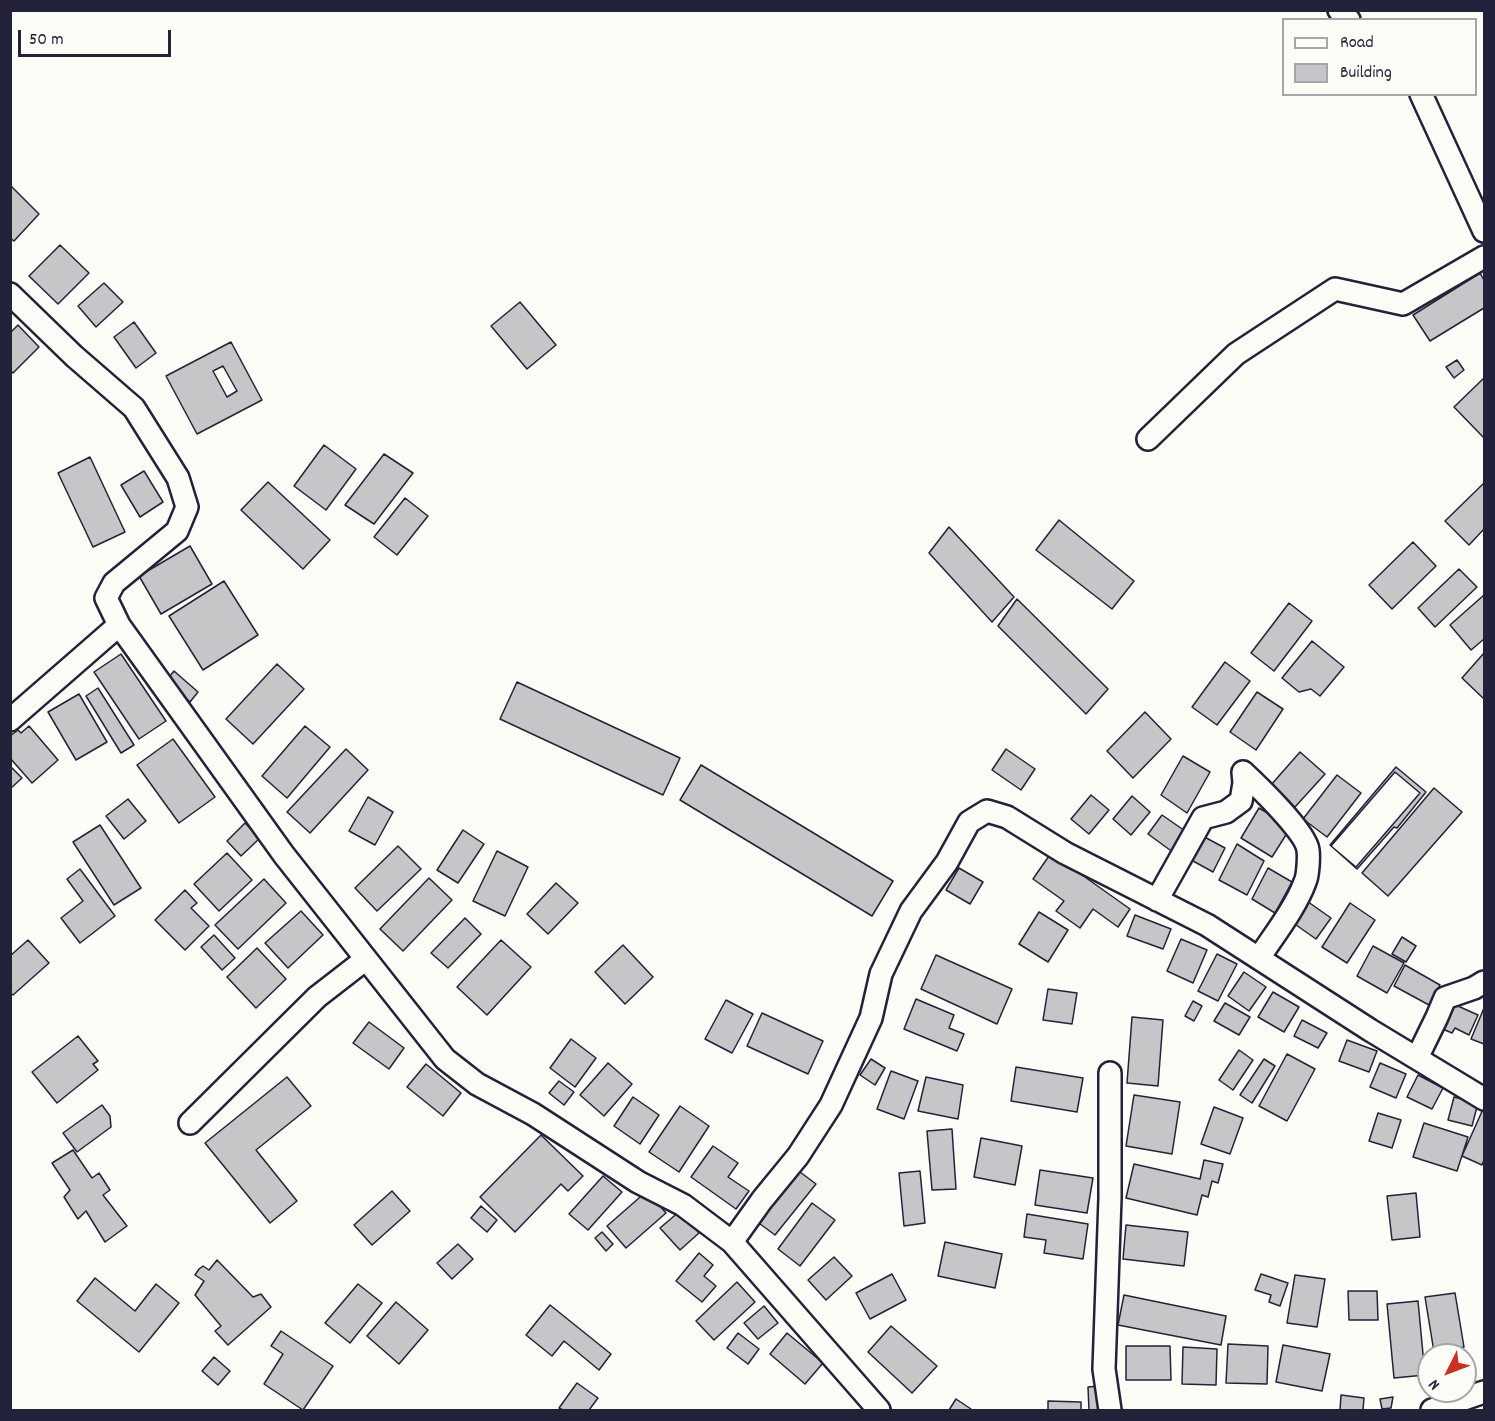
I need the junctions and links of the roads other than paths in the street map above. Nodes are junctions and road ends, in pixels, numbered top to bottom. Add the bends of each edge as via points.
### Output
1 (1422, 96) edge
2 (1485, 231) edge
3 (1485, 257) edge
4 (10, 294) edge
5 (1148, 439) dead end
6 (119, 625) junction
7 (10, 720) edge
8 (1157, 900) junction
9 (1259, 958) junction
10 (366, 959) junction
11 (1485, 982) edge
12 (1417, 1058) junction
13 (1110, 1073) dead end
14 (1485, 1099) edge
15 (190, 1123) dead end
16 (732, 1242) junction
17 (1485, 1392) edge
18 (879, 1410) edge
19 (1110, 1410) edge
20 (1432, 1410) edge

1 - 2 street
3 - 5 street via 1403,304 1335,289 1236,354
4 - 6 street via 134,408 178,478 187,507 177,531 114,584 106,598
6 - 7 street
6 - 10 street via 284,855
8 - 9 street
8 - 9 street via 1203,818 1226,812 1241,801 1242,772 1293,823 1308,848 1307,880
8 - 16 street via 1065,854 1007,817 987,811 969,822 948,862 906,921 881,974 871,1018 831,1105 798,1156
9 - 12 street
10 - 15 street via 316,998
10 - 16 street via 445,1059 477,1084 533,1114 638,1182 684,1205
11 - 12 street via 1444,998
12 - 14 street
13 - 19 street via 1104,1369
16 - 18 street
17 - 20 street

